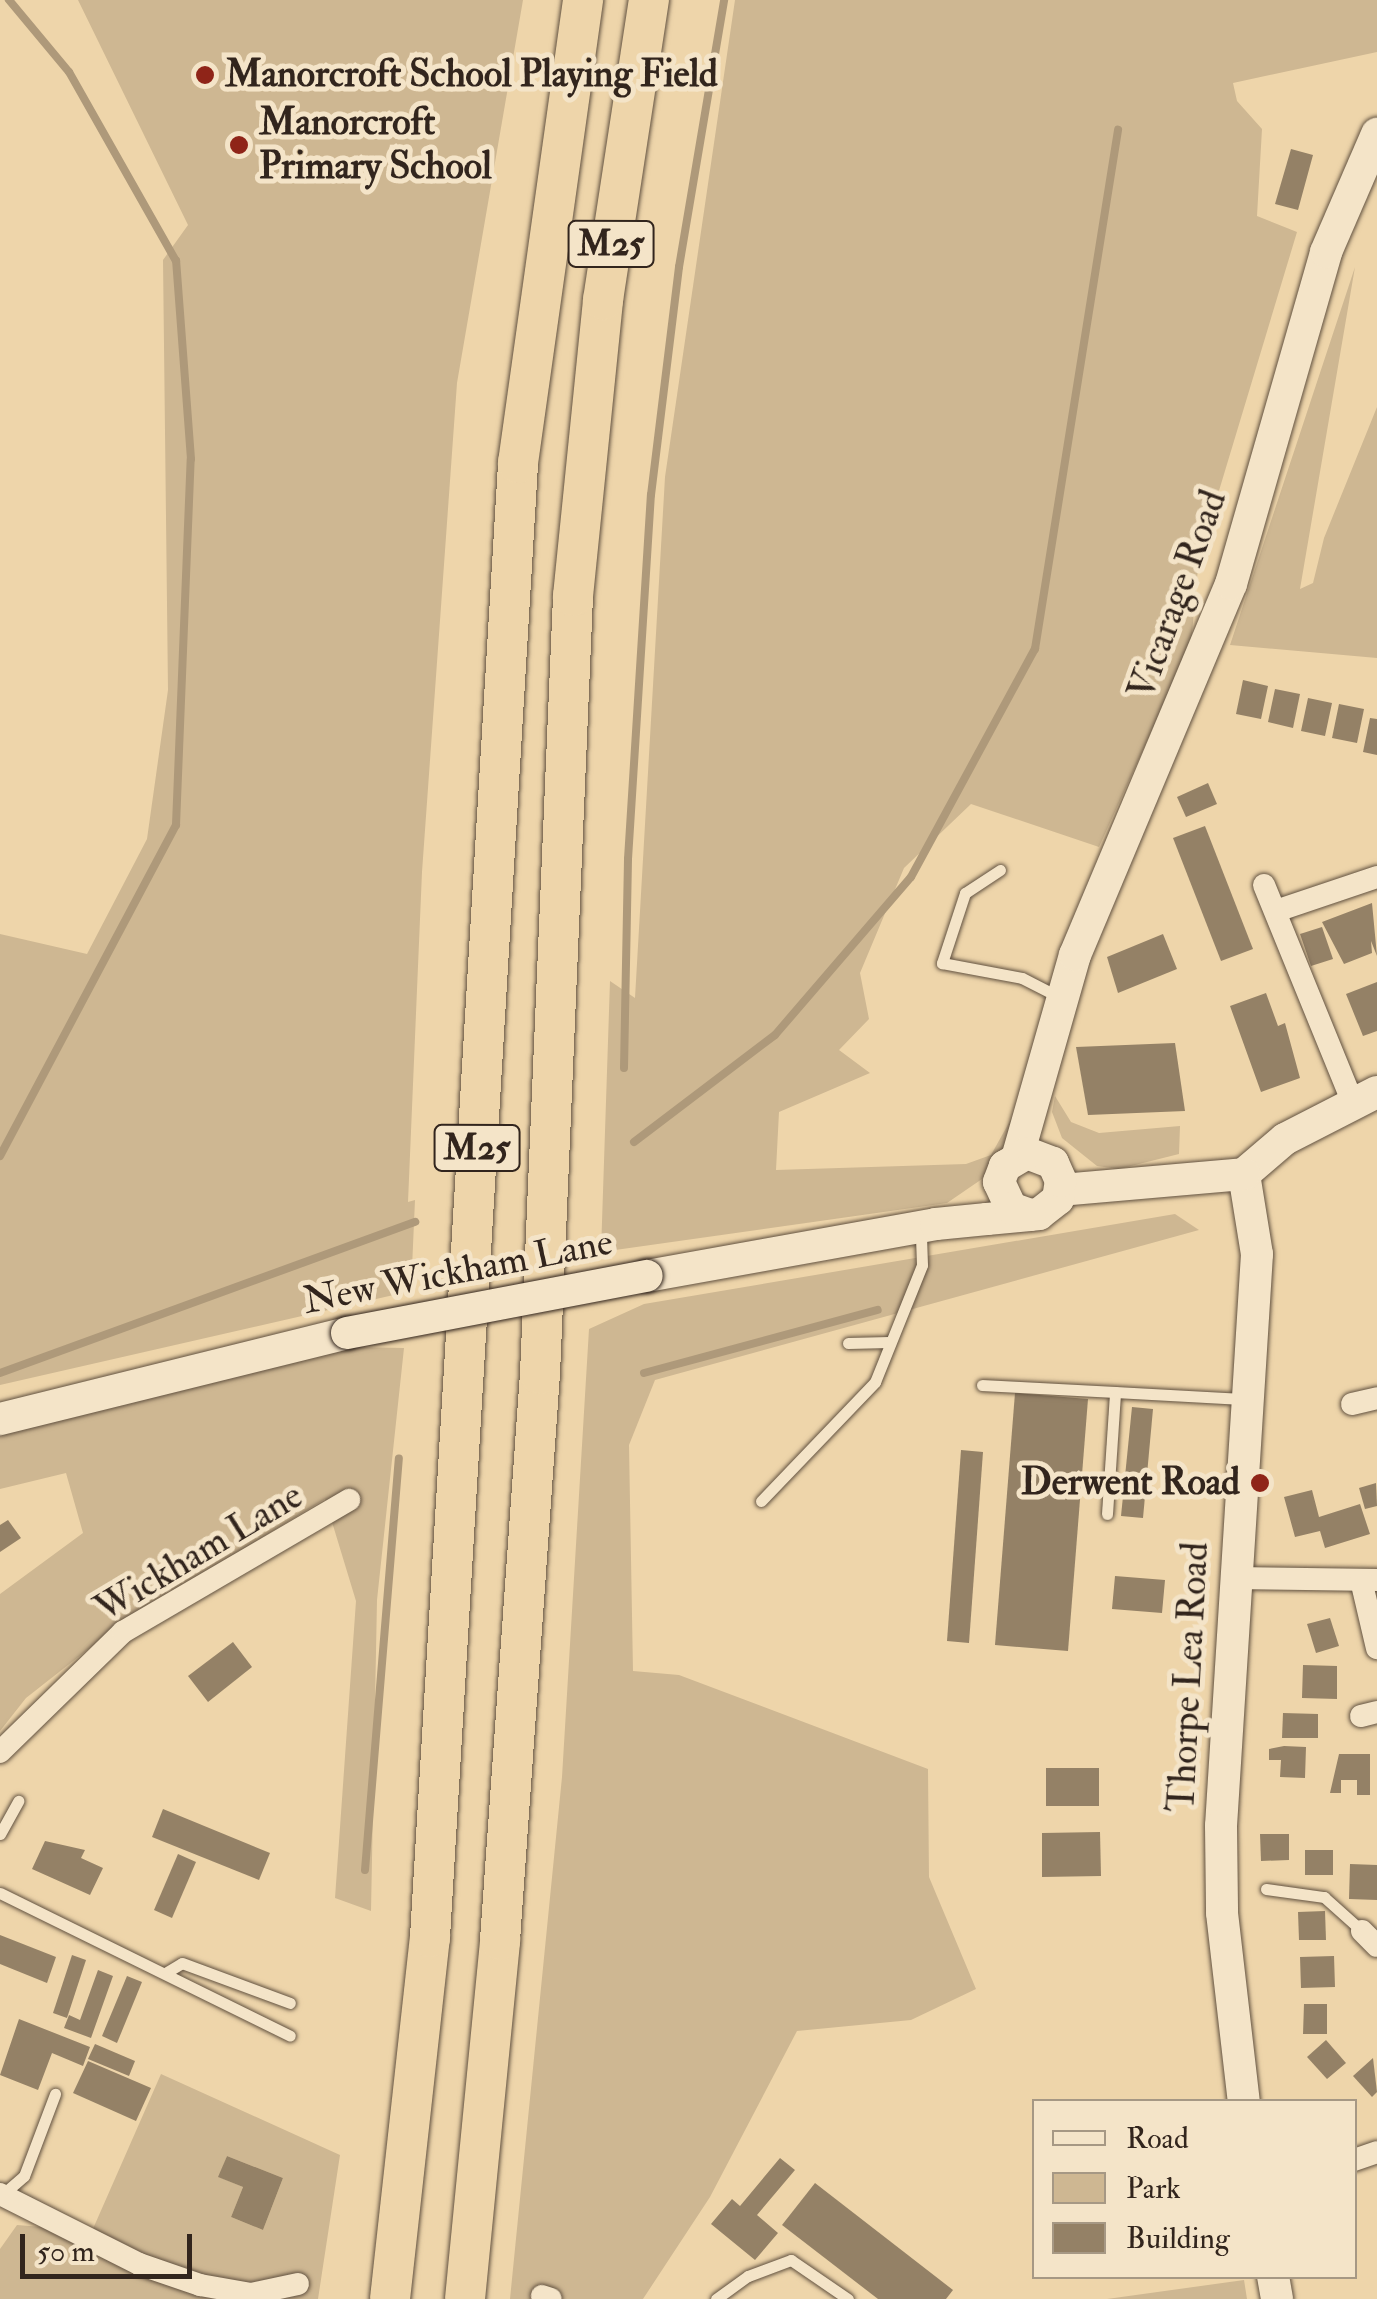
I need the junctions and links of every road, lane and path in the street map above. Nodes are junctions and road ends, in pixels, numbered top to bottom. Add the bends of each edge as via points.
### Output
1 (583, 0) edge
2 (650, 0) edge
3 (1377, 134) edge
4 (1000, 870) dead end
5 (1377, 878) edge
6 (1264, 885) dead end
7 (1279, 910) junction
8 (1062, 998) junction
9 (1365, 1099) edge
10 (1032, 1156) junction
11 (1244, 1174) junction
12 (1061, 1190) junction
13 (1000, 1191) junction
14 (1030, 1215) junction
15 (928, 1226) junction
16 (889, 1342) junction
17 (848, 1343) dead end
18 (982, 1385) dead end
19 (1115, 1392) junction
20 (1377, 1398) edge
21 (1247, 1399) junction
22 (1352, 1404) dead end
23 (0, 1419) edge
24 (349, 1500) dead end
25 (761, 1501) dead end
26 (1107, 1514) dead end
27 (1234, 1578) junction
28 (1369, 1580) edge
29 (1377, 1648) edge
30 (0, 1752) edge
31 (18, 1801) dead end
32 (0, 1834) edge
33 (1266, 1890) dead end
34 (0, 1894) edge
35 (1370, 1938) edge
36 (166, 1972) junction
37 (290, 2004) dead end
38 (290, 2036) dead end
39 (55, 2094) dead end
40 (1244, 2099) edge
41 (1, 2194) edge
42 (298, 2284) dead end
43 (390, 2299) edge
44 (466, 2299) edge
45 (716, 2299) edge
46 (848, 2299) edge

1 - 43 highway, M25 via 518,462 432,1917
2 - 44 highway, M25 via 601,319 573,596 540,1374 500,1940
3 - 8 main road, Vicarage Road via 1320,270 1231,584 1112,862
4 - 8 lane via 965,893 942,963 1022,978
5 - 7 street
6 - 7 street
7 - 9 street via 1310,1007
8 - 10 main road, Vicarage Road via 1038,1080
9 - 11 main road via 1285,1139
10 - 12 main road via 1059,1172
10 - 13 main road via 1001,1174
11 - 12 main road
11 - 21 main road, Thorpe Lea Road via 1257,1254
12 - 14 main road via 1052,1206
13 - 14 main road via 1011,1208
13 - 15 main road, New Wickham Lane
14 - 15 main road, New Wickham Lane
15 - 16 lane via 922,1266
15 - 23 main road, New Wickham Lane, bridge via 346,1333
16 - 17 lane
16 - 25 lane via 875,1382
18 - 19 lane
19 - 21 lane
19 - 26 lane
20 - 22 street
21 - 27 main road, Thorpe Lea Road
24 - 30 street, Wickham Lane via 123,1632
27 - 28 street
27 - 40 main road, Thorpe Lea Road via 1222,1913
28 - 29 street
31 - 32 lane
33 - 35 lane via 1324,1896
34 - 36 lane
36 - 37 lane via 182,1963
36 - 38 lane via 197,1994
39 - 41 lane via 24,2176
41 - 42 street via 139,2264 200,2286 251,2294
45 - 46 lane via 748,2276 792,2260

